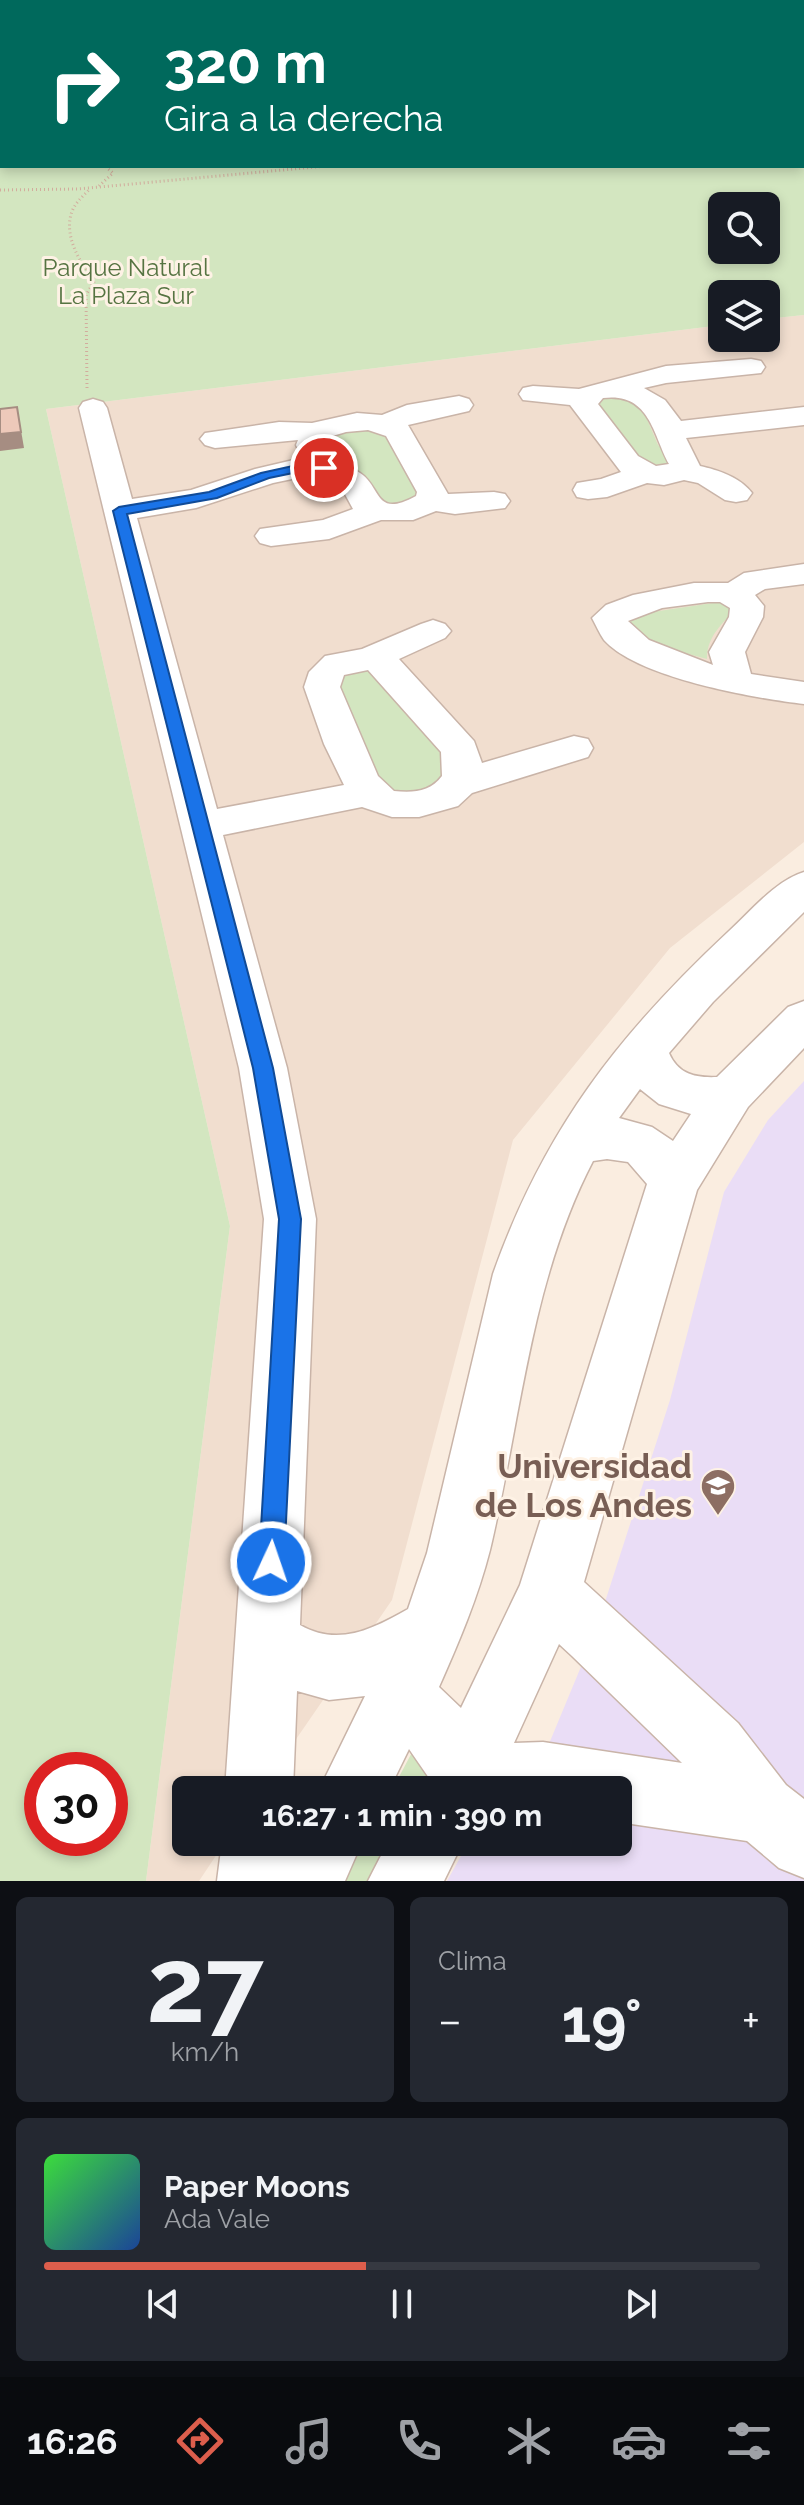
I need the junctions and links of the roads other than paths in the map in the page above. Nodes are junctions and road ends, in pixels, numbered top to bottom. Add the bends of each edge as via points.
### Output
1 (751, 367) dead end
2 (621, 389) junction
3 (533, 394) dead end
4 (584, 398) junction
5 (459, 405) dead end
6 (93, 408) road end
7 (801, 418) edge
8 (387, 424) junction
9 (671, 431) junction
10 (316, 432) junction
11 (215, 439) dead end
12 (320, 464) junction
13 (681, 470) junction
14 (644, 473) junction
15 (588, 490) dead end
16 (736, 493) dead end
17 (431, 501) junction
18 (494, 501) dead end
19 (117, 502) junction
20 (378, 510) junction
21 (271, 536) dead end
22 (804, 574) edge
23 (733, 595) junction
24 (433, 631) dead end
25 (368, 659) junction
26 (732, 680) junction
27 (796, 696) edge
28 (574, 748) dead end
29 (363, 783) junction
30 (460, 783) junction
31 (198, 816) junction
32 (804, 887) edge
33 (804, 1019) edge
34 (643, 1047) junction
35 (731, 1093) junction
36 (575, 1146) junction
37 (673, 1184) junction
38 (549, 1594) junction
39 (431, 1631) junction
40 (267, 1642) junction
41 (398, 1699) junction
42 (260, 1776) edge
43 (360, 1776) edge
44 (458, 1776) edge
45 (465, 1776) edge
46 (632, 1795) edge
47 (783, 1826) edge
48 (256, 1856) edge
49 (320, 1856) edge
50 (419, 1856) edge
51 (253, 1881) edge
52 (307, 1881) edge
53 (404, 1881) edge

1 - 2 street via 656,377
2 - 4 street
2 - 9 street via 644,397
3 - 4 street
4 - 14 street via 627,462
5 - 8 street via 407,414
6 - 19 street
7 - 9 street
8 - 10 street via 370,421
8 - 17 street via 397,430 433,492
9 - 13 street via 685,466
10 - 11 street
10 - 12 street via 311,445
12 - 19 street via 266,475 204,498
12 - 20 street via 353,481 365,504
13 - 14 street via 670,475
13 - 16 street via 709,477
14 - 15 street
17 - 18 street
17 - 20 street via 413,511
19 - 31 street
20 - 21 street via 329,529
22 - 23 street via 756,580
23 - 26 street via 747,606 727,652
23 - 26 street via 708,593 648,603 609,618 617,635 637,647 674,665
24 - 25 street
25 - 29 street via 329,667 322,676 325,697
25 - 30 street via 391,670 460,750
26 - 27 street
28 - 30 street
29 - 30 street via 385,804 422,805
29 - 31 street
31 - 40 street via 263,1068 290,1219
32 - 34 street
33 - 35 street
34 - 35 street via 656,1078 674,1090 711,1098
34 - 36 street
35 - 37 street
36 - 37 street via 597,1137 623,1138 647,1147 665,1163
36 - 39 street via 538,1225 517,1288 457,1555
37 - 38 street
38 - 45 street
38 - 47 street via 714,1747
39 - 40 street via 368,1664 337,1670 310,1664
39 - 41 street
40 - 42 street
41 - 43 street
41 - 44 street via 443,1736
46 - 47 street
48 - 51 street
49 - 52 street
50 - 53 street

